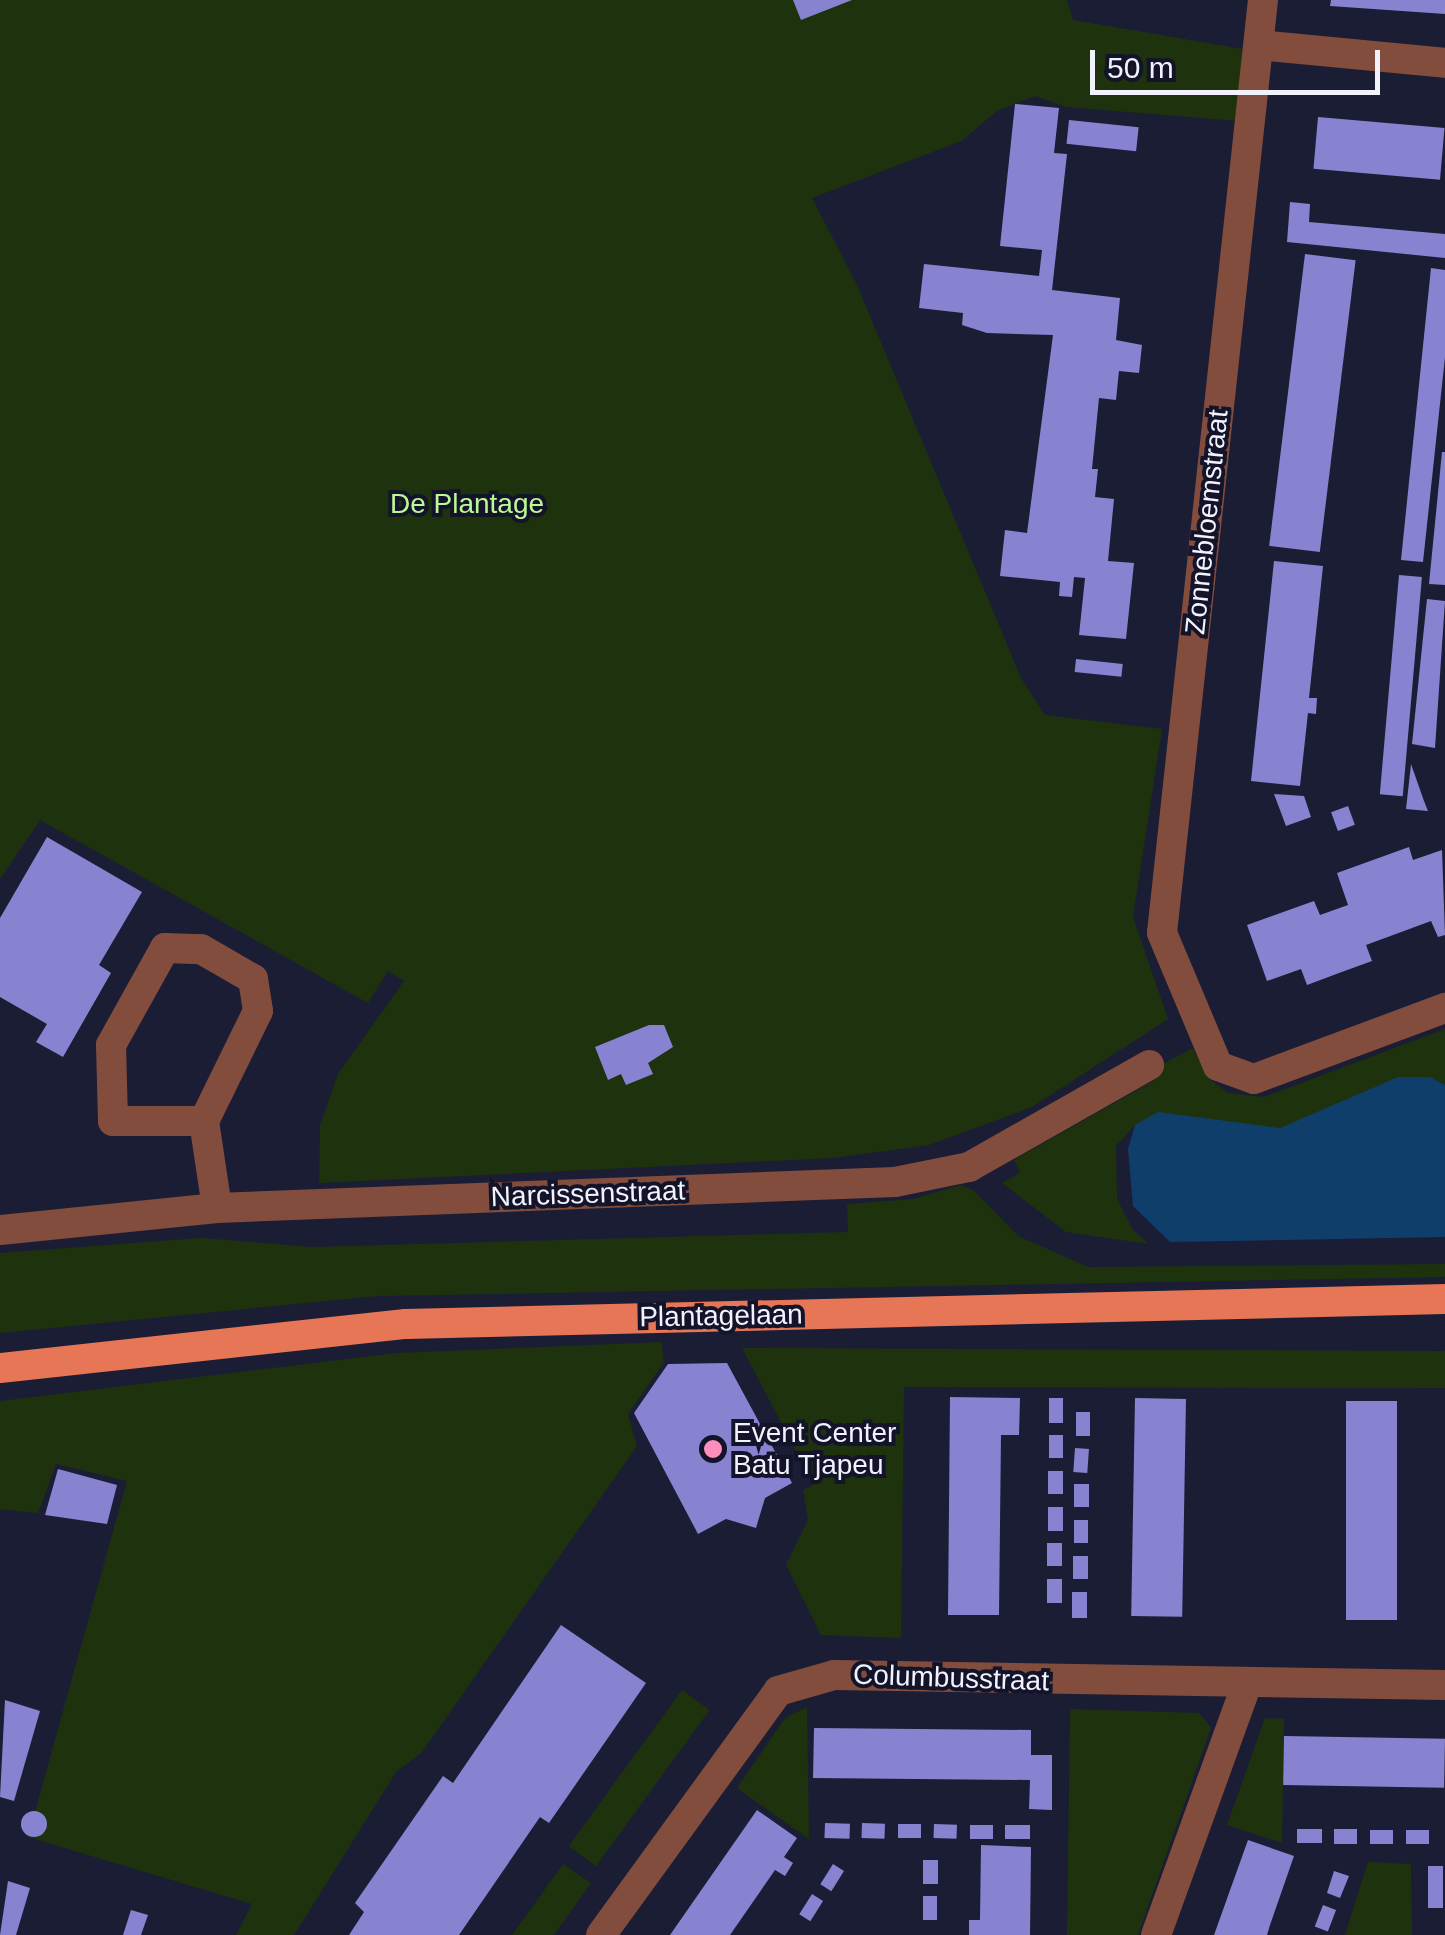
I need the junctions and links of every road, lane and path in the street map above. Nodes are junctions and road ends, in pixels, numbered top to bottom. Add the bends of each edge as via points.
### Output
1 (1263, 0) edge
2 (1258, 46) junction
3 (1445, 62) edge
4 (1445, 1008) edge
5 (1149, 1065) dead end
6 (204, 1121) junction
7 (216, 1208) junction
8 (0, 1230) edge
9 (1445, 1299) edge
10 (0, 1368) edge
11 (1247, 1684) junction
12 (1445, 1686) edge
13 (601, 1935) edge
14 (1156, 1935) edge

1 - 2 street, Zonnebloemstraat
2 - 3 street
2 - 4 street, Zonnebloemstraat via 1162,933 1218,1066 1254,1079
5 - 7 street, Narcissenstraat via 969,1168 895,1182
6 - 6 street via 258,1010 253,979 201,949 165,948 111,1045 113,1121
6 - 7 street
7 - 8 street, Narcissenstraat
9 - 10 main road, Plantagelaan via 406,1324
11 - 12 street, Columbusstraat
11 - 13 street, Columbusstraat via 834,1675 778,1691
11 - 14 street

